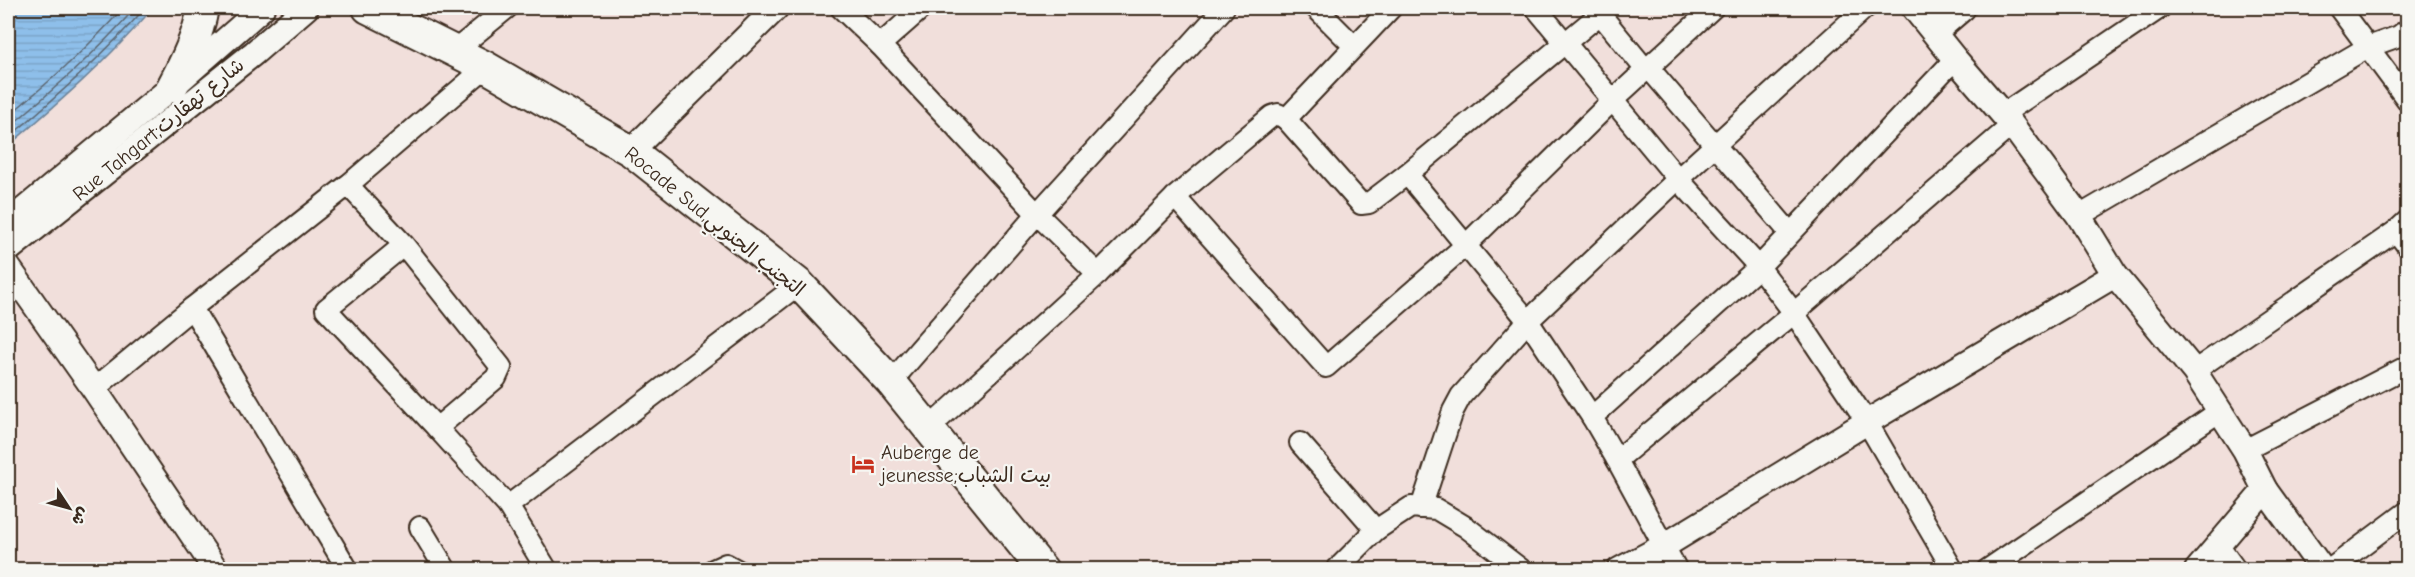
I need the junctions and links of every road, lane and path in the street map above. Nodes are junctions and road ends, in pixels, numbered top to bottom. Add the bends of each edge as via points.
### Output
1 (203, 8) edge
2 (262, 8) edge
3 (306, 8) edge
4 (368, 8) edge
5 (507, 8) edge
6 (776, 8) edge
7 (841, 8) edge
8 (922, 8) edge
9 (1224, 8) edge
10 (1316, 8) edge
11 (1391, 8) edge
12 (1536, 8) edge
13 (1713, 8) edge
14 (1865, 8) edge
15 (1914, 8) edge
16 (1963, 8) edge
17 (2160, 8) edge
18 (2339, 8) edge
19 (1597, 11) edge
20 (2408, 29) edge
21 (1935, 32) junction
22 (1565, 44) junction
23 (880, 45) junction
24 (1354, 46) junction
25 (2368, 47) junction
26 (453, 52) junction
27 (1955, 59) junction
28 (486, 67) junction
29 (1647, 68) junction
30 (172, 87) junction
31 (1612, 101) junction
32 (2408, 101) edge
33 (1287, 118) junction
34 (2008, 119) junction
35 (1716, 145) junction
36 (631, 151) junction
37 (1407, 174) junction
38 (1678, 179) junction
39 (348, 185) junction
40 (1175, 197) junction
41 (1037, 214) junction
42 (2079, 216) junction
43 (8, 223) edge
44 (2402, 225) edge
45 (1790, 233) junction
46 (404, 245) junction
47 (1466, 245) junction
48 (2408, 247) edge
49 (8, 249) edge
50 (8, 267) edge
51 (1759, 267) junction
52 (1098, 274) junction
53 (2115, 275) junction
54 (799, 284) junction
55 (192, 308) junction
56 (1794, 314) junction
57 (1528, 321) junction
58 (2408, 366) edge
59 (2194, 371) junction
60 (891, 382) junction
61 (94, 390) junction
62 (2220, 411) junction
63 (1592, 417) junction
64 (1866, 422) junction
65 (437, 428) junction
66 (929, 428) junction
67 (1300, 443) dead end
68 (2245, 450) junction
69 (1617, 460) junction
70 (2265, 490) junction
71 (508, 506) junction
72 (1421, 508) junction
73 (2408, 511) edge
74 (420, 527) dead end
75 (1376, 530) junction
76 (2217, 544) junction
77 (1664, 546) junction
78 (216, 570) edge
79 (348, 570) edge
80 (446, 570) edge
81 (547, 570) edge
82 (713, 570) edge
83 (737, 570) edge
84 (1044, 570) edge
85 (1335, 570) edge
86 (1522, 570) edge
87 (1618, 570) edge
88 (1677, 570) edge
89 (1953, 570) edge
90 (1987, 570) edge
91 (2197, 570) edge
92 (2236, 570) edge
93 (2323, 570) edge
94 (2329, 570) edge

1 - 30 main road via 189,56
2 - 30 street, Rue Tahgart;شارع تهقارت
3 - 49 street, Rue Tahgart;شارع تهقارت
4 - 26 main road, Rocade Sud,التجنب الجنوبي
5 - 26 street
6 - 36 street
7 - 23 street
8 - 23 street
9 - 41 street
10 - 24 street
11 - 24 street
12 - 22 street
13 - 29 street
14 - 35 street
15 - 21 street
16 - 21 street
17 - 34 street
18 - 25 street
19 - 22 street
19 - 29 street
20 - 25 street
21 - 27 street
22 - 31 street
22 - 37 street
23 - 41 street
24 - 33 street
25 - 32 street
25 - 42 street
26 - 28 main road, Rocade Sud,التجنب الجنوبي
27 - 34 street
27 - 45 street
28 - 36 main road, Rocade Sud,التجنب الجنوبي
28 - 39 street
29 - 31 street
29 - 35 street
30 - 43 street, Rue Tahgart;شارع تهقارت
31 - 38 street
31 - 47 street
33 - 37 street via 1361,204 1369,203
33 - 40 street via 1272,116
34 - 42 street
34 - 56 street
35 - 38 street
35 - 45 street
36 - 54 main road, Rocade Sud,التجنب الجنوبي
37 - 47 street
38 - 51 street
38 - 57 street
39 - 46 street
39 - 55 street
40 - 47 street via 1326,367
40 - 52 street
41 - 52 street
41 - 60 street
42 - 53 street
44 - 48 street
44 - 59 street
45 - 51 street
46 - 65 street via 501,368 496,378
46 - 65 street via 326,309
47 - 57 street
50 - 61 street
51 - 56 street
51 - 63 street
52 - 66 street
53 - 59 street
53 - 64 street
54 - 60 main road, Rocade Sud,التجنب الجنوبي
54 - 71 street
55 - 61 street
55 - 79 street
56 - 64 street
56 - 69 street
57 - 63 street
57 - 72 street via 1461,396
58 - 68 street
59 - 62 street
60 - 66 main road, Rocade Sud,التجنب الجنوبي
61 - 78 street
62 - 68 street
62 - 90 street
63 - 69 street
64 - 77 street
64 - 89 street
65 - 71 street
66 - 84 main road, Rocade Sud,التجنب الجنوبي
67 - 75 street
68 - 70 street
69 - 77 street
70 - 76 street
70 - 93 street
71 - 81 street
72 - 75 street via 1411,507
72 - 86 street via 1436,509 1466,527
73 - 94 street
74 - 80 street
75 - 85 street
76 - 91 street
76 - 92 street
77 - 87 street
77 - 88 street
82 - 83 street via 726,564

